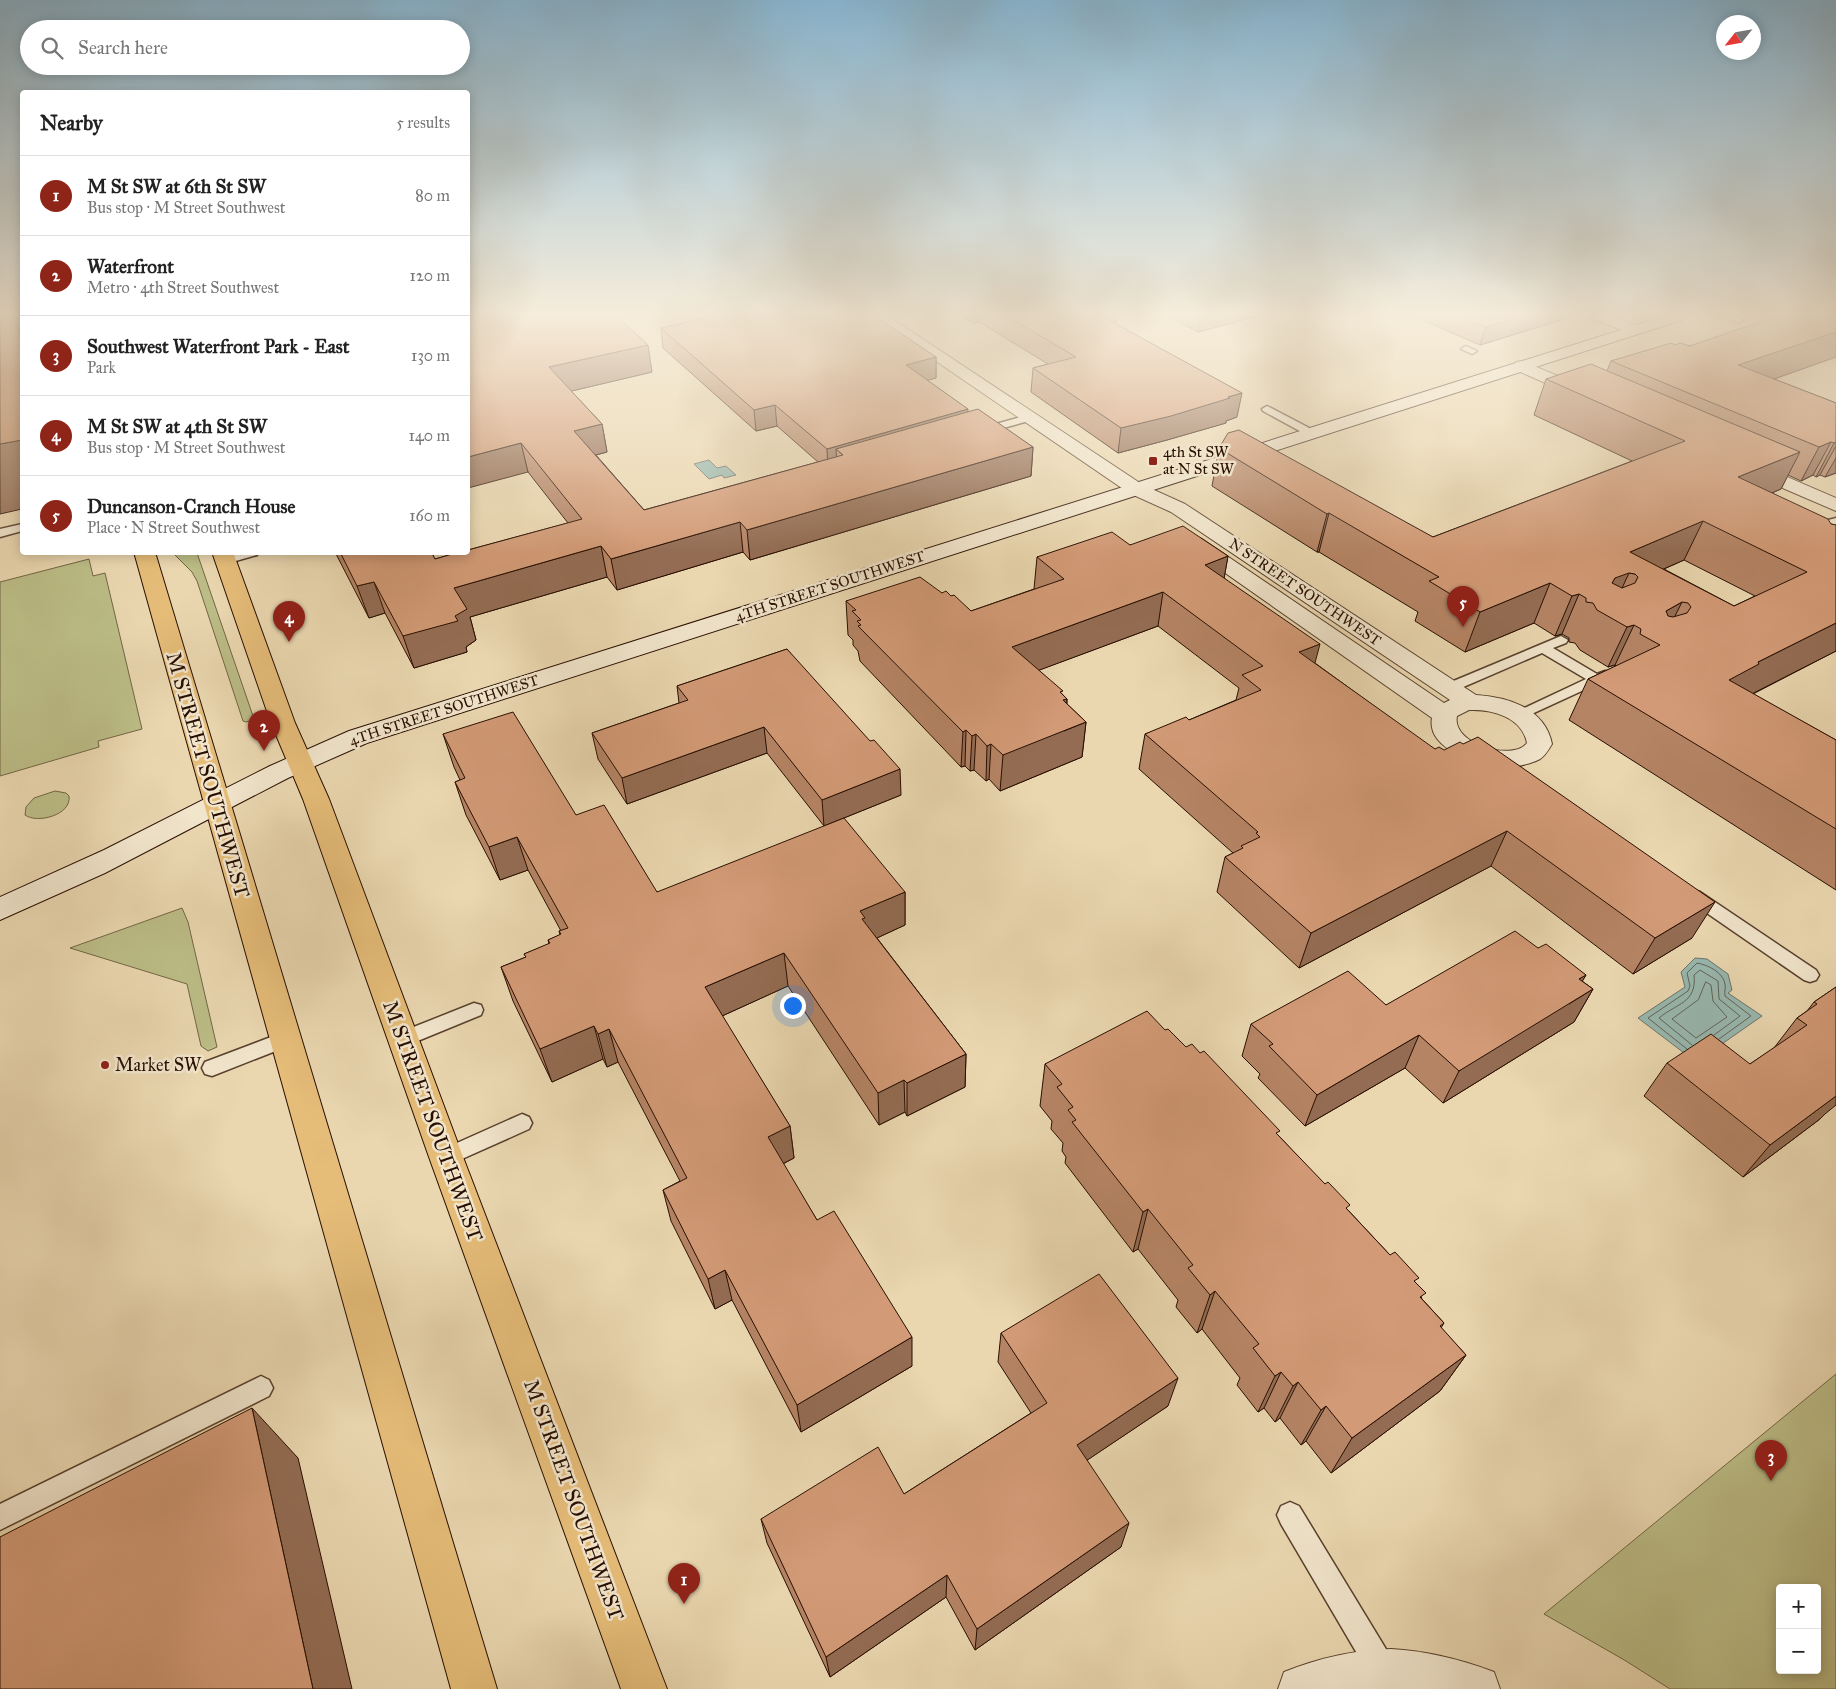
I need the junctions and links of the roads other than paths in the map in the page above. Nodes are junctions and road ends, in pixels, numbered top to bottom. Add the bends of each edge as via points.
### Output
1 (994, 395) edge
2 (1431, 395) edge
3 (1587, 395) edge
4 (1603, 402) edge
5 (1268, 409) dead end
6 (1028, 418) junction
7 (975, 433) edge
8 (1311, 433) junction
9 (1738, 461) edge
10 (1136, 489) junction
11 (1836, 505) edge
12 (1836, 522) edge
13 (20, 528) edge
14 (0, 533) edge
15 (1799, 534) edge
16 (145, 555) edge
17 (224, 556) edge
18 (1561, 640) dead end
19 (1543, 648) junction
20 (1614, 671) edge
21 (1596, 679) junction
22 (1449, 688) junction
23 (1470, 702) junction
24 (1445, 715) junction
25 (1521, 715) junction
26 (300, 761) junction
27 (216, 804) junction
28 (1683, 888) edge
29 (0, 909) edge
30 (1810, 975) dead end
31 (474, 1010) dead end
32 (403, 1039) junction
33 (284, 1040) junction
34 (212, 1068) dead end
35 (522, 1123) dead end
36 (446, 1157) junction
37 (261, 1388) dead end
38 (1290, 1515) dead end
39 (0, 1517) edge
40 (1384, 1673) junction
41 (474, 1689) edge
42 (644, 1689) edge
43 (1301, 1689) edge
44 (1477, 1689) edge

1 - 6 street, N STREET SOUTHWEST
2 - 8 street, 4TH STREET SOUTHWEST
3 - 4 street
5 - 8 lane
6 - 7 lane
6 - 10 street, N STREET SOUTHWEST
8 - 10 street, 4TH STREET SOUTHWEST
9 - 11 street
10 - 22 street, N STREET SOUTHWEST via 1178,508
10 - 24 street, N STREET SOUTHWEST via 1155,515
10 - 26 street, 4TH STREET SOUTHWEST via 358,737
12 - 15 lane
13 - 14 lane
16 - 27 main road, M STREET SOUTHWEST
17 - 26 main road, M STREET SOUTHWEST via 283,723
18 - 19 lane
19 - 21 lane
19 - 22 lane
20 - 21 lane
21 - 25 lane
22 - 23 street, N STREET SOUTHWEST
23 - 24 street via 1452,708
23 - 25 street, N STREET SOUTHWEST via 1493,704
24 - 25 street, N STREET SOUTHWEST via 1447,732 1455,742 1482,756 1520,766 1539,742 1538,733
26 - 27 street, 4TH STREET SOUTHWEST
26 - 32 main road, M STREET SOUTHWEST
27 - 29 street, 4TH STREET SOUTHWEST via 69,879
27 - 33 main road, M STREET SOUTHWEST
28 - 30 lane
31 - 32 lane
32 - 36 main road, M STREET SOUTHWEST
33 - 34 lane
33 - 41 main road, M STREET SOUTHWEST
35 - 36 lane
36 - 42 main road, M STREET SOUTHWEST
37 - 39 lane
38 - 40 lane
40 - 43 street via 1361,1674
40 - 44 street via 1426,1676

